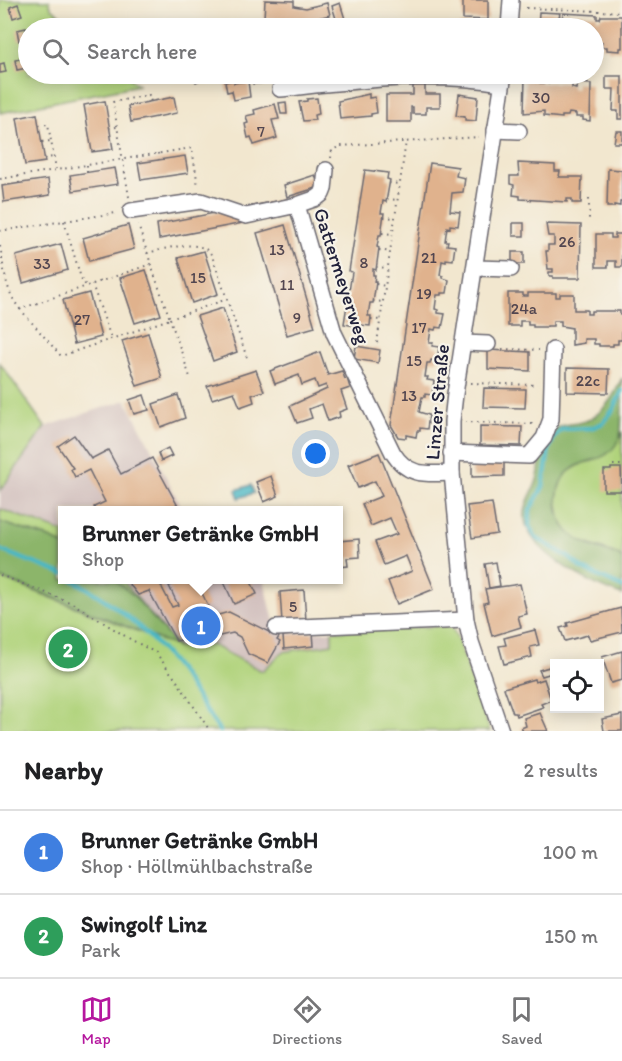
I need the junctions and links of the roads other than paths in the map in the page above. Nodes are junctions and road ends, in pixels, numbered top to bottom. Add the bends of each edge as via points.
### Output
1 (326, 84) edge
2 (502, 84) edge
3 (280, 89) dead end
4 (519, 131) dead end
5 (490, 133) junction
6 (326, 170) road end
7 (297, 205) junction
8 (131, 211) road end
9 (475, 268) junction
10 (510, 269) dead end
11 (463, 343) junction
12 (492, 347) road end
13 (553, 350) road end
14 (451, 453) junction
15 (452, 473) junction
16 (466, 620) junction
17 (276, 628) dead end
18 (501, 731) edge

1 - 3 street
2 - 5 street, Linzer Straße
4 - 5 street
5 - 9 street, Linzer Straße
6 - 7 street via 322,194
7 - 8 street, Gattermeyerweg via 246,216 201,201
7 - 15 street, Gattermeyerweg via 334,333 393,453 410,471
9 - 10 street
9 - 11 street, Linzer Straße
11 - 12 street
11 - 14 street, Linzer Straße
13 - 14 street via 549,424 544,438 529,456
14 - 15 street, Linzer Straße
15 - 16 street, Linzer Straße
16 - 17 street
16 - 18 street, Linzer Straße

